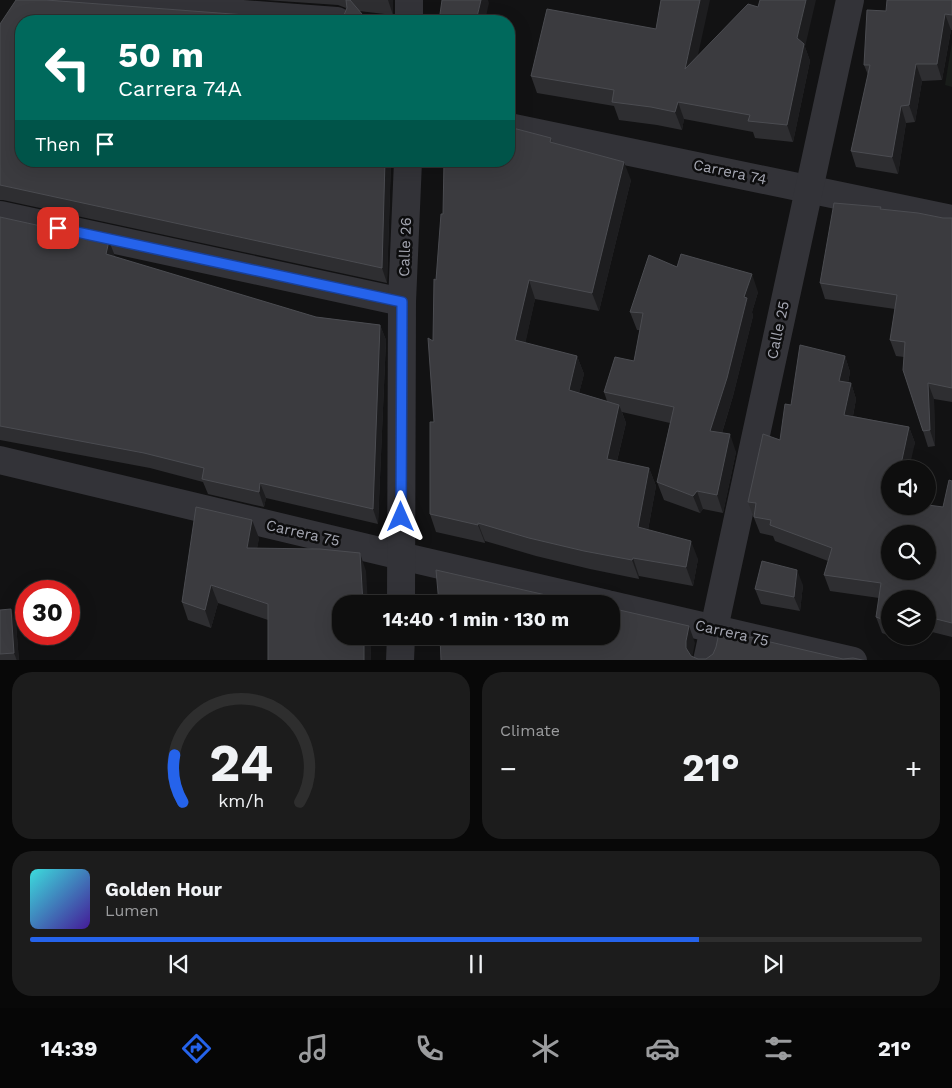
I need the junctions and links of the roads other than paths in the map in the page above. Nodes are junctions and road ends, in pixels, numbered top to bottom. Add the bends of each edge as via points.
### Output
1 (54, 0) edge
2 (409, 0) edge
3 (850, 0) edge
4 (256, 15) edge
5 (409, 15) edge
6 (515, 128) edge
7 (408, 167) edge
8 (808, 188) junction
9 (0, 215) edge
10 (952, 219) edge
11 (402, 302) junction
12 (0, 460) edge
13 (401, 556) junction
14 (401, 595) edge
15 (568, 595) edge
16 (620, 607) edge
17 (714, 628) junction
18 (400, 645) edge
19 (400, 660) edge
20 (707, 660) edge
21 (853, 660) edge

1 - 4 street
2 - 5 street
3 - 8 street, Calle 25
6 - 8 street, Carrera 74
7 - 11 street, Calle 26
8 - 10 street, Carrera 74
8 - 17 street, Calle 25
9 - 11 street
11 - 13 street, Calle 26
12 - 13 street, Carrera 75
13 - 14 street, Calle 26
13 - 15 street, Carrera 75
16 - 17 street, Carrera 75
17 - 20 street, Calle 25
17 - 21 street, Carrera 75
18 - 19 street

